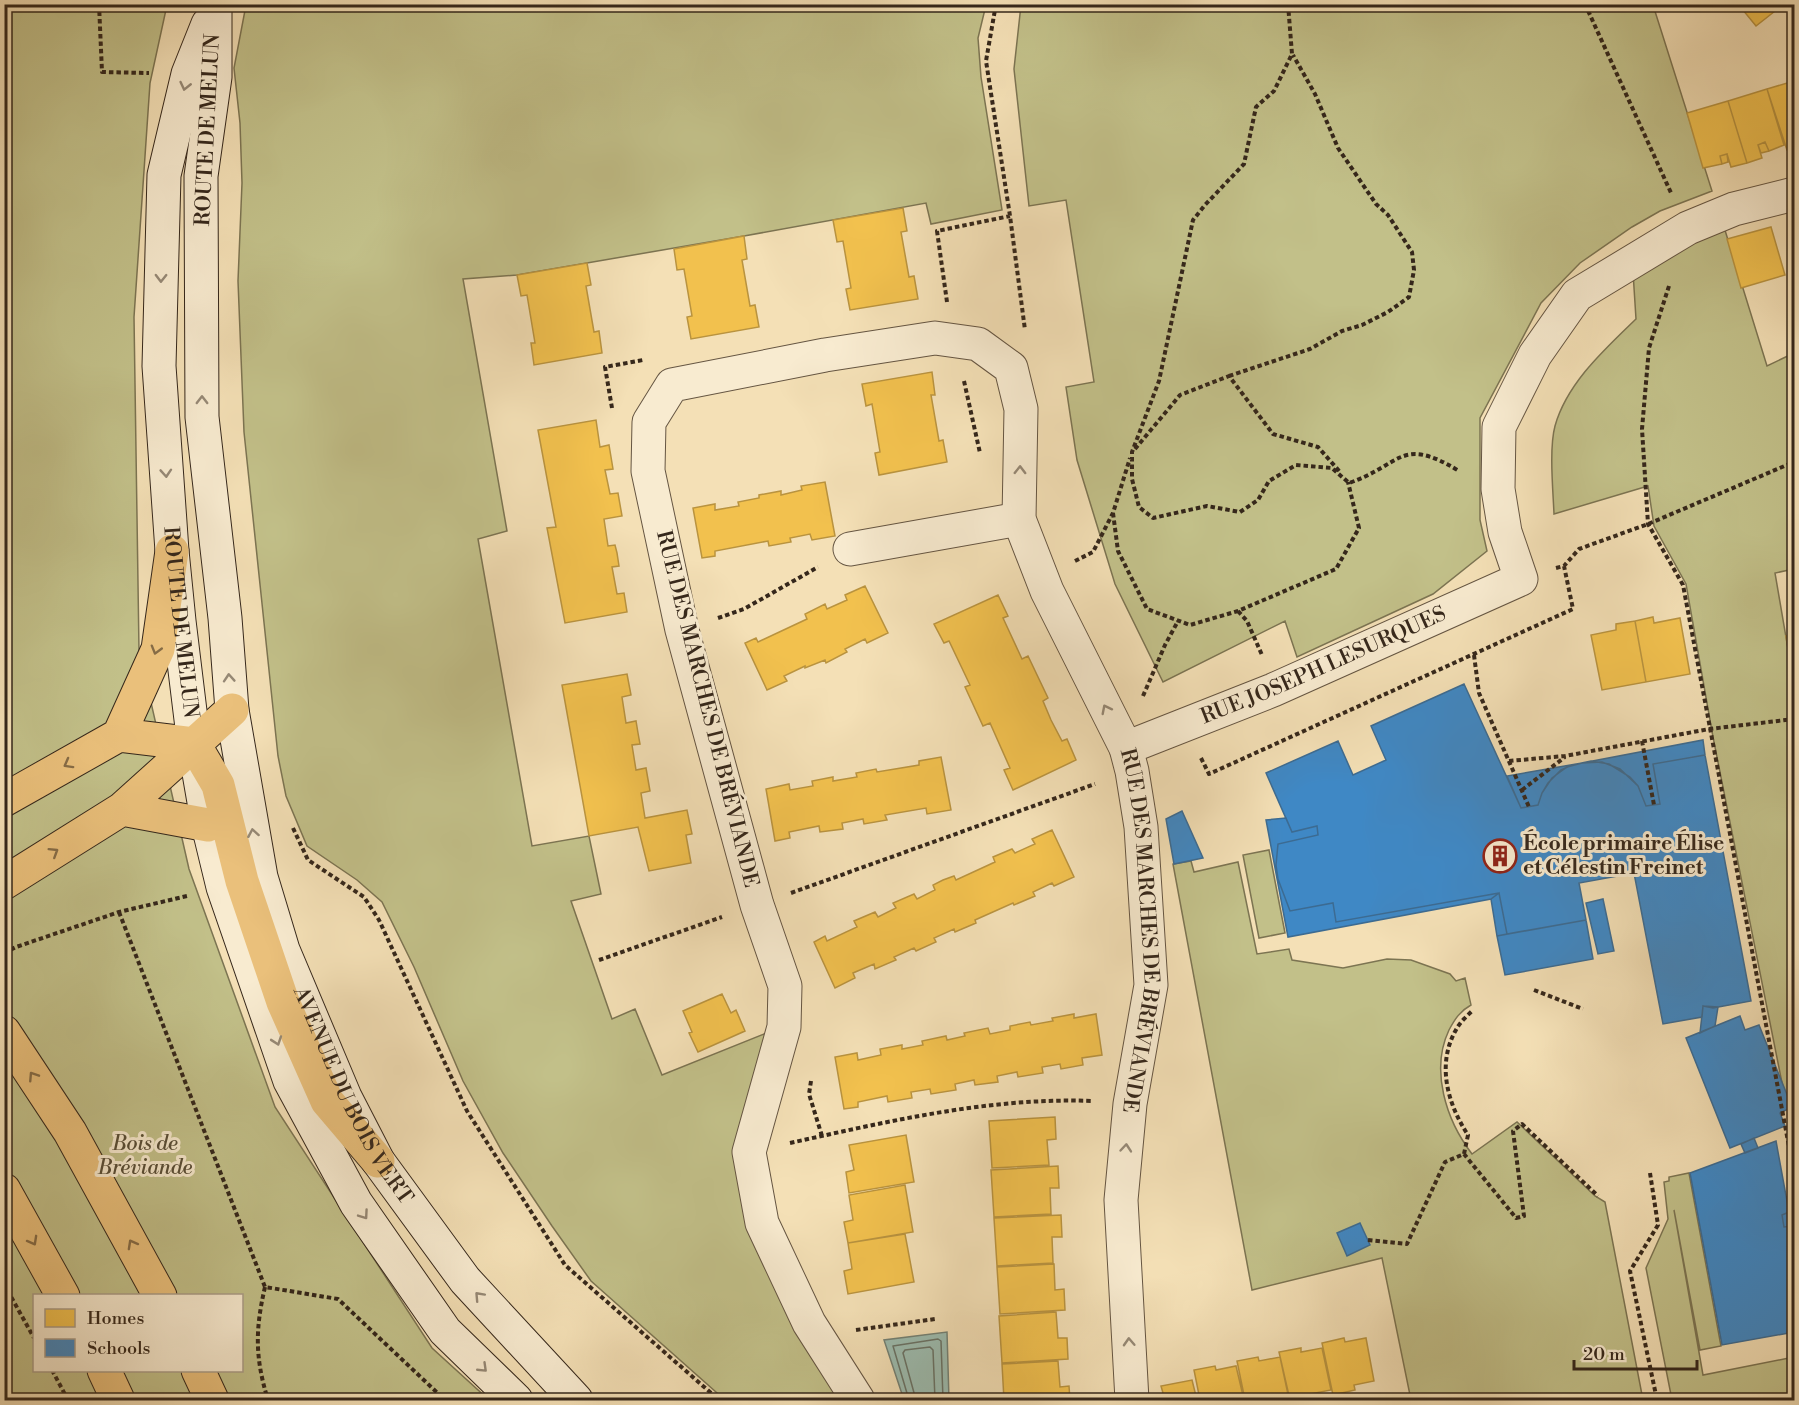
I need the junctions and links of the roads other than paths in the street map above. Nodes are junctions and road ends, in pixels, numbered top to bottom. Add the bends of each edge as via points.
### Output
1 (214, 8) edge
2 (1794, 194) edge
3 (1019, 519) junction
4 (850, 549) road end
5 (172, 551) junction
6 (234, 723) junction
7 (119, 735) junction
8 (194, 744) junction
9 (1129, 760) junction
10 (4, 800) edge
11 (122, 809) junction
12 (208, 825) junction
13 (9, 881) edge
14 (4, 912) edge
15 (4, 1032) edge
16 (378, 1161) junction
17 (4, 1190) edge
18 (62, 1294) edge
19 (159, 1294) edge
20 (104, 1372) edge
21 (198, 1372) edge
22 (118, 1401) edge
23 (212, 1401) edge
24 (516, 1401) edge
25 (576, 1401) edge
26 (858, 1401) edge
27 (1132, 1401) edge

1 -> 5 street, ROUTE DE MELUN via 188,74 164,175 159,366
6 -> 1 street, ROUTE DE MELUN via 202,417 201,176 215,77
2 - 9 street, RUE JOSEPH LESURQUES via 1734,209 1688,228 1577,295 1535,356 1499,427 1498,489 1505,532 1521,579 1273,690
3 - 4 street
9 -> 3 street, RUE DES MARCHES DE BRÉVIANDE via 1042,578
3 -> 26 street, RUE DES MARCHES DE BRÉVIANDE via 1022,409 1011,368 978,344 935,338 672,385 649,422 648,471 682,630 757,905 785,986 784,1026 749,1152 762,1223 809,1323
5 -> 7 main road via 158,649
5 - 8 street, ROUTE DE MELUN
6 - 8 main road
16 -> 6 street, AVENUE DU BOIS VERT via 345,1096 283,950 261,877
7 - 8 main road
7 -> 10 main road
8 - 11 main road
8 - 12 street, AVENUE DU BOIS VERT
8 - 16 main road via 218,785 242,882 283,1002 327,1101
27 -> 9 street, RUE DES MARCHES DE BRÉVIANDE via 1121,1200 1130,1104 1151,985 1141,827
11 - 12 main road
13 -> 11 main road
12 -> 24 street, AVENUE DU BOIS VERT via 223,887 290,1081 356,1203 445,1331
13 - 14 main road
19 -> 15 main road via 70,1132
25 -> 16 street, AVENUE DU BOIS VERT via 465,1280
17 -> 18 main road
20 - 22 main road
21 - 23 main road

